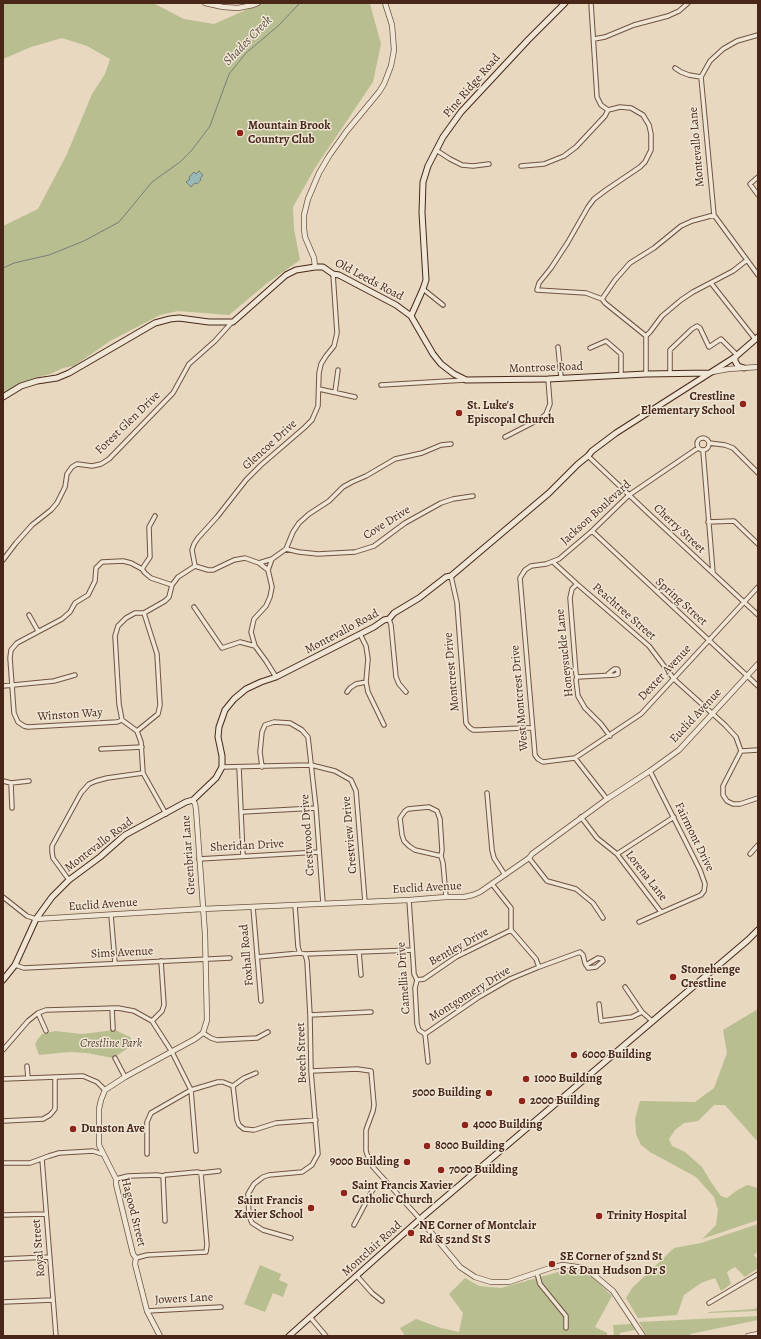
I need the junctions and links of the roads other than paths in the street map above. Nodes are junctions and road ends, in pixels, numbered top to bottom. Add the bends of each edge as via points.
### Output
1 (205, 3) edge
2 (258, 3) edge
3 (385, 3) edge
4 (565, 3) edge
5 (591, 3) edge
6 (688, 3) edge
7 (758, 35) edge
8 (594, 39) junction
9 (675, 68) dead end
10 (701, 77) junction
11 (608, 110) junction
12 (436, 150) junction
13 (488, 164) dead end
14 (521, 166) dead end
15 (758, 177) edge
16 (758, 195) edge
17 (714, 215) junction
18 (747, 260) junction
19 (315, 267) junction
20 (333, 274) junction
21 (758, 275) edge
22 (711, 283) junction
23 (423, 289) junction
24 (602, 299) junction
25 (442, 305) dead end
26 (411, 316) junction
27 (233, 322) junction
28 (646, 336) junction
29 (757, 338) edge
30 (558, 347) dead end
31 (590, 348) dead end
32 (736, 356) junction
33 (758, 367) edge
34 (744, 368) junction
35 (338, 370) dead end
36 (687, 373) junction
37 (711, 373) junction
38 (646, 374) junction
39 (670, 374) junction
40 (622, 375) junction
41 (561, 377) junction
42 (456, 378) junction
43 (548, 379) junction
44 (466, 380) joint
45 (691, 384) junction
46 (381, 385) dead end
47 (319, 389) junction
48 (335, 392) junction
49 (3, 397) edge
50 (355, 397) dead end
51 (505, 436) dead end
52 (709, 443) junction
53 (451, 444) dead end
54 (698, 448) junction
55 (703, 450) junction
56 (588, 456) junction
57 (758, 473) edge
58 (629, 495) junction
59 (472, 496) dead end
60 (155, 516) dead end
61 (708, 522) junction
62 (592, 531) junction
63 (758, 544) edge
64 (286, 549) junction
65 (3, 560) edge
66 (272, 560) junction
67 (553, 562) junction
68 (259, 563) junction
69 (196, 566) junction
70 (142, 569) junction
71 (268, 570) junction
72 (525, 570) joint
73 (713, 574) junction
74 (451, 576) junction
75 (576, 584) junction
76 (172, 585) junction
77 (758, 587) edge
78 (744, 602) junction
79 (194, 607) dead end
80 (144, 613) junction
81 (29, 615) dead end
82 (758, 615) edge
83 (389, 619) junction
84 (38, 631) junction
85 (360, 634) junction
86 (709, 640) junction
87 (255, 646) junction
88 (758, 664) edge
89 (608, 674) dead end
90 (75, 675) dead end
91 (747, 676) junction
92 (276, 677) junction
93 (577, 677) junction
94 (674, 678) junction
95 (366, 682) junction
96 (12, 685) junction
97 (3, 686) edge
98 (758, 686) edge
99 (347, 692) dead end
100 (406, 692) dead end
101 (712, 714) junction
102 (122, 720) junction
103 (384, 725) dead end
104 (532, 728) junction
105 (137, 731) junction
106 (610, 736) junction
107 (142, 747) junction
108 (101, 749) dead end
109 (758, 750) edge
110 (741, 751) junction
111 (575, 758) junction
112 (312, 765) junction
113 (222, 767) junction
114 (239, 767) junction
115 (262, 767) junction
116 (650, 772) junction
117 (144, 773) junction
118 (28, 780) dead end
119 (3, 781) edge
120 (11, 783) junction
121 (487, 792) dead end
122 (758, 798) edge
123 (606, 799) junction
124 (193, 800) junction
125 (12, 808) dead end
126 (316, 808) junction
127 (242, 812) junction
128 (166, 814) junction
129 (674, 817) junction
130 (581, 818) junction
131 (758, 844) edge
132 (319, 852) junction
133 (618, 854) junction
134 (750, 854) dead end
135 (243, 856) junction
136 (441, 856) junction
137 (529, 858) junction
138 (200, 859) junction
139 (505, 875) junction
140 (69, 880) junction
141 (492, 884) junction
142 (3, 897) edge
143 (446, 897) junction
144 (409, 900) junction
145 (365, 902) junction
146 (323, 903) junction
147 (295, 905) junction
148 (253, 906) junction
149 (202, 909) junction
150 (661, 912) junction
151 (111, 915) junction
152 (603, 918) dead end
153 (36, 919) junction
154 (639, 922) dead end
155 (511, 930) junction
156 (758, 930) edge
157 (412, 950) junction
158 (359, 952) junction
159 (302, 953) junction
160 (257, 956) junction
161 (205, 958) junction
162 (230, 958) dead end
163 (161, 961) junction
164 (114, 963) junction
165 (586, 964) dead end
166 (14, 965) junction
167 (540, 967) junction
168 (361, 975) dead end
169 (3, 980) edge
170 (417, 980) junction
171 (626, 987) dead end
172 (261, 1001) dead end
173 (599, 1004) dead end
174 (112, 1008) junction
175 (371, 1012) dead end
176 (642, 1012) junction
177 (38, 1014) junction
178 (310, 1015) junction
179 (152, 1021) junction
180 (652, 1021) junction
181 (113, 1029) dead end
182 (46, 1031) dead end
183 (268, 1032) dead end
184 (203, 1033) junction
185 (425, 1034) junction
186 (3, 1050) edge
187 (172, 1052) junction
188 (115, 1058) dead end
189 (428, 1062) dead end
190 (27, 1066) dead end
191 (312, 1071) junction
192 (256, 1073) dead end
193 (125, 1077) junction
194 (3, 1078) edge
195 (28, 1078) junction
196 (55, 1078) junction
197 (233, 1086) junction
198 (106, 1090) junction
199 (191, 1090) junction
200 (316, 1120) junction
201 (3, 1121) edge
202 (196, 1151) dead end
203 (102, 1154) junction
204 (147, 1154) dead end
205 (42, 1159) junction
206 (3, 1163) edge
207 (219, 1171) dead end
208 (201, 1173) junction
209 (162, 1176) junction
210 (116, 1179) junction
211 (387, 1183) junction
212 (46, 1214) junction
213 (3, 1215) edge
214 (420, 1219) junction
215 (165, 1221) dead end
216 (354, 1225) dead end
217 (291, 1238) dead end
218 (50, 1257) junction
219 (136, 1258) junction
220 (3, 1259) edge
221 (537, 1273) junction
222 (758, 1274) edge
223 (357, 1276) junction
224 (53, 1300) junction
225 (382, 1301) dead end
226 (3, 1302) edge
227 (709, 1303) dead end
228 (221, 1307) dead end
229 (147, 1311) junction
230 (310, 1317) junction
231 (566, 1328) dead end
232 (758, 1334) edge
233 (56, 1336) edge
234 (160, 1336) edge
235 (289, 1336) edge
236 (326, 1336) edge
237 (643, 1336) edge
238 (748, 1336) edge

1 - 2 street via 238,8
3 - 19 street via 392,25 394,50 391,66 379,92 329,156 308,199 304,229
4 - 12 main road, Pine Ridge Road via 461,112
5 - 8 street
6 - 8 street via 668,16
7 - 10 street via 738,41 724,49 710,61
8 - 11 street via 597,97
9 - 10 street via 689,75
10 - 17 street, Montevallo Lane
11 - 14 street via 576,147 564,156 544,164
11 - 24 street via 631,108 643,115 651,134 650,150 640,167 604,192 588,207 537,290 586,293
12 - 13 street via 462,165
12 - 23 main road, Pine Ridge Road via 423,182 422,213 426,274
15 - 16 street via 750,184
17 - 18 street
17 - 24 street via 692,220 681,226 630,263
18 - 21 street
18 - 22 street
19 - 20 main road, Old Leeds Road via 323,267
19 - 27 main road, Old Leeds Road via 296,270 286,276
20 - 26 main road, Old Leeds Road via 396,305
20 - 47 street, Glencoe Drive via 337,333 334,346 321,364
22 - 28 street via 681,300 662,316
22 - 29 street
23 - 25 street
23 - 26 main road, Pine Ridge Road
24 - 28 street
26 - 42 main road, Old Leeds Road via 433,354
27 - 49 main road via 179,318 156,323 69,373 21,386
27 - 65 street, Forest Glen Drive via 188,364 173,393 109,459 92,466 77,464 72,467 57,503 21,537
28 - 38 street
29 - 32 main road, Montevallo Road
30 - 41 street
31 - 40 street via 606,341 621,354
32 - 34 main road via 738,366
32 - 37 main road, Montevallo Road
32 - 39 street via 721,339 709,347 698,326 670,350
33 - 34 street
34 - 37 street
35 - 48 street
36 - 37 main road, Montrose Road
36 - 39 main road, Montrose Road
36 - 45 main road
37 - 45 main road, Montevallo Road
38 - 39 main road, Montrose Road
38 - 40 main road, Montrose Road
40 - 41 main road, Montrose Road
41 - 43 main road, Montrose Road
42 - 44 main road, Old Leeds Road
42 - 46 street
43 - 44 main road, Montrose Road
43 - 51 street via 550,404 546,414
45 - 56 main road, Montevallo Road via 616,433
47 - 48 street
47 - 69 street, Glencoe Drive via 318,406 312,420 246,480 198,538 192,550
48 - 50 street
52 - 54 street, Jackson Boulevard via 706,439 700,439 697,442
52 - 55 street via 708,448
52 - 57 street, Jackson Boulevard via 733,448
53 - 64 street via 395,460 343,487 299,523
54 - 55 street
54 - 58 street, Jackson Boulevard
55 - 61 street
56 - 58 street, Cherry Street
56 - 74 main road, Montevallo Road via 549,493
58 - 62 street, Jackson Boulevard
58 - 73 street, Cherry Street
59 - 64 street, Cove Drive via 441,503 405,523 374,546 355,552 318,554
60 - 70 street via 149,527 150,557
61 - 63 street via 734,521
61 - 73 street
62 - 67 street, Jackson Boulevard
62 - 86 street, Spring Street
64 - 66 street
66 - 68 street
66 - 71 street
67 - 72 street, Jackson Boulevard via 534,565
67 - 75 street, Peachtree Street
68 - 69 street via 246,558 234,560 213,570
68 - 71 street
69 - 76 street via 178,577
70 - 76 street, Winston Way via 152,578
70 - 84 street, Winston Way via 123,561 102,562 96,568 95,581 88,595 75,603 62,619
71 - 87 street via 272,587 266,606 254,619 251,632
72 - 104 street, West Montcrest Drive via 520,578 520,584
73 - 78 street, Cherry Street
74 - 83 main road, Montevallo Road via 446,577
74 - 104 street, Montcrest Drive via 457,603 466,723 473,730
75 - 93 street, Honeysuckle Lane via 570,598
75 - 94 street, Peachtree Street via 649,646
76 - 80 street via 165,601
77 - 78 street, Dexter Avenue
78 - 82 street, Cherry Street
78 - 86 street, Dexter Avenue
79 - 87 street via 222,648 240,642
80 - 102 street via 126,618 118,626 115,636
80 - 105 street via 157,654 160,705 158,714
81 - 84 street
83 - 85 main road, Montevallo Road
83 - 100 street via 396,677
84 - 96 street, Winston Way via 17,642 11,650
85 - 92 main road, Montevallo Road
85 - 95 street via 366,646 368,659
86 - 91 street, Spring Street
86 - 94 street, Dexter Avenue
87 - 92 street
88 - 91 street, Euclid Avenue
89 - 93 street
90 - 96 street via 54,681
91 - 98 street, Spring Street
91 - 101 street, Euclid Avenue
92 - 113 main road, Montevallo Road via 246,689 226,710 218,727
93 - 106 street, Honeysuckle Lane via 581,703
94 - 101 street, Peachtree Street
94 - 106 street, Dexter Avenue via 641,714
95 - 99 street via 356,684
95 - 103 street via 368,692
96 - 97 street
96 - 102 street, Winston Way via 14,713 18,722 28,728
101 - 110 street, Peachtree Street via 736,737
101 - 116 street, Euclid Avenue via 680,750
102 - 105 street
104 - 111 street, West Montcrest Drive via 534,751 538,759 549,762
105 - 107 street
106 - 111 street, Dexter Avenue
107 - 108 street
107 - 117 street
109 - 110 street
110 - 122 street via 723,786 723,795 733,804
111 - 123 street
112 - 115 street, Crestview Drive
112 - 115 street, Crestwood Drive via 308,737 302,730 290,723 274,722 265,725 262,732
112 - 126 street, Crestwood Drive
112 - 145 street, Crestview Drive via 327,768 351,780 356,790
113 - 114 street, Crestview Drive
113 - 124 main road, Montevallo Road via 216,778
114 - 115 street, Crestview Drive
114 - 127 street
116 - 123 street, Euclid Avenue
116 - 129 street, Fairmont Drive
117 - 128 street
117 - 140 street via 96,781 89,784 81,793 52,846 53,858
118 - 120 street
119 - 120 street
120 - 125 street
121 - 139 street via 492,850
123 - 130 street, Euclid Avenue
124 - 128 main road, Montevallo Road
124 - 138 street, Greenbriar Lane
126 - 127 street
126 - 132 street, Crestwood Drive
127 - 135 street
128 - 140 main road, Montevallo Road via 125,835
129 - 133 street
129 - 150 street, Fairmont Drive via 706,884 701,894
130 - 133 street, Lorena Lane via 597,838
130 - 137 street, Euclid Avenue
131 - 134 street
132 - 135 street, Sheridan Drive
132 - 146 street, Crestwood Drive
133 - 150 street, Lorena Lane
135 - 138 street, Sheridan Drive
136 - 136 street via 440,819 437,811 429,808 404,811 400,818 404,841 415,850
136 - 143 street via 444,863
137 - 139 street, Euclid Avenue
137 - 152 street via 547,881 576,889 592,903
138 - 149 street, Greenbriar Lane
139 - 141 street, Euclid Avenue
140 - 153 main road, Montevallo Road
141 - 143 street, Euclid Avenue via 473,895
141 - 155 street via 511,908
142 - 153 street via 27,916
143 - 144 street, Euclid Avenue
144 - 145 street, Euclid Avenue
144 - 157 street, Camellia Drive
145 - 146 street, Euclid Avenue
146 - 147 street, Euclid Avenue
147 - 148 street, Euclid Avenue
147 - 159 street, Beech Street via 298,946
148 - 149 street, Euclid Avenue
148 - 160 street, Foxhall Road
149 - 151 street, Euclid Avenue
149 - 161 street
150 - 154 street, Fairmont Drive
151 - 153 street, Euclid Avenue
151 - 164 street
153 - 166 main road, Montevallo Road
155 - 167 street
155 - 170 street, Bentley Drive
156 - 180 main road, Montclair Road
157 - 158 street
157 - 170 street, Camellia Drive
158 - 159 street
158 - 168 street
159 - 160 street
159 - 178 street, Beech Street via 307,961
160 - 172 street, Foxhall Road
161 - 162 street, Sims Avenue
161 - 163 street, Sims Avenue
161 - 184 street via 207,1020
163 - 164 street, Sims Avenue
163 - 179 street via 164,1005
164 - 166 street, Sims Avenue via 24,968
165 - 167 street, Montgomery Drive via 580,952
166 - 169 main road, Montevallo Road
167 - 185 street, Montgomery Drive via 479,997
170 - 185 street, Camellia Drive via 417,1024 419,1030
171 - 176 street
173 - 176 street via 601,1020 632,1017
174 - 177 street via 46,1010
174 - 179 street via 134,1011
174 - 181 street
175 - 178 street
176 - 180 street
177 - 182 street
177 - 186 street via 28,1021
178 - 191 street, Beech Street
179 - 187 street
180 - 214 main road, Montclair Road
183 - 184 street via 257,1038 217,1040
184 - 187 street
185 - 189 street, Camellia Drive
187 - 193 street
187 - 199 street
188 - 193 street
190 - 195 street
191 - 200 street, Beech Street
191 - 211 street via 371,1071 374,1105 366,1130 366,1151 369,1160
192 - 197 street
193 - 198 street
194 - 195 street
195 - 196 street
196 - 198 street via 84,1076
196 - 201 street via 55,1109 50,1115 43,1119
197 - 199 street via 218,1082
197 - 200 street via 237,1120 244,1129 254,1130 276,1123
198 - 203 street, Hagood Street via 99,1109 99,1145
199 - 202 street
199 - 204 street via 149,1116
200 - 217 street, Beech Street via 318,1154 312,1165 302,1172 263,1177 254,1184 248,1194 249,1216 252,1222 263,1230
203 - 205 street via 93,1151 60,1153
203 - 210 street, Hagood Street
205 - 206 street via 30,1163
205 - 212 street, Royal Street
207 - 208 street
208 - 209 street
208 - 219 street via 206,1252 147,1255
209 - 210 street via 128,1176
209 - 215 street
210 - 219 street, Hagood Street
211 - 214 street
211 - 216 street via 374,1188
212 - 213 street
212 - 218 street, Royal Street
214 - 221 street via 460,1267 475,1278 491,1282 509,1282
214 - 223 main road, Montclair Road
218 - 220 street
218 - 224 street, Royal Street
219 - 229 street, Hagood Street
221 - 231 street via 540,1284 566,1316
221 - 237 street via 563,1265 588,1270 613,1290
222 - 227 street
223 - 225 street
223 - 230 main road, Montclair Road
224 - 226 street
224 - 233 street, Royal Street
228 - 229 street, Jowers Lane
229 - 234 street, Hagood Street
230 - 235 main road, Montclair Road
230 - 236 street
232 - 238 street

